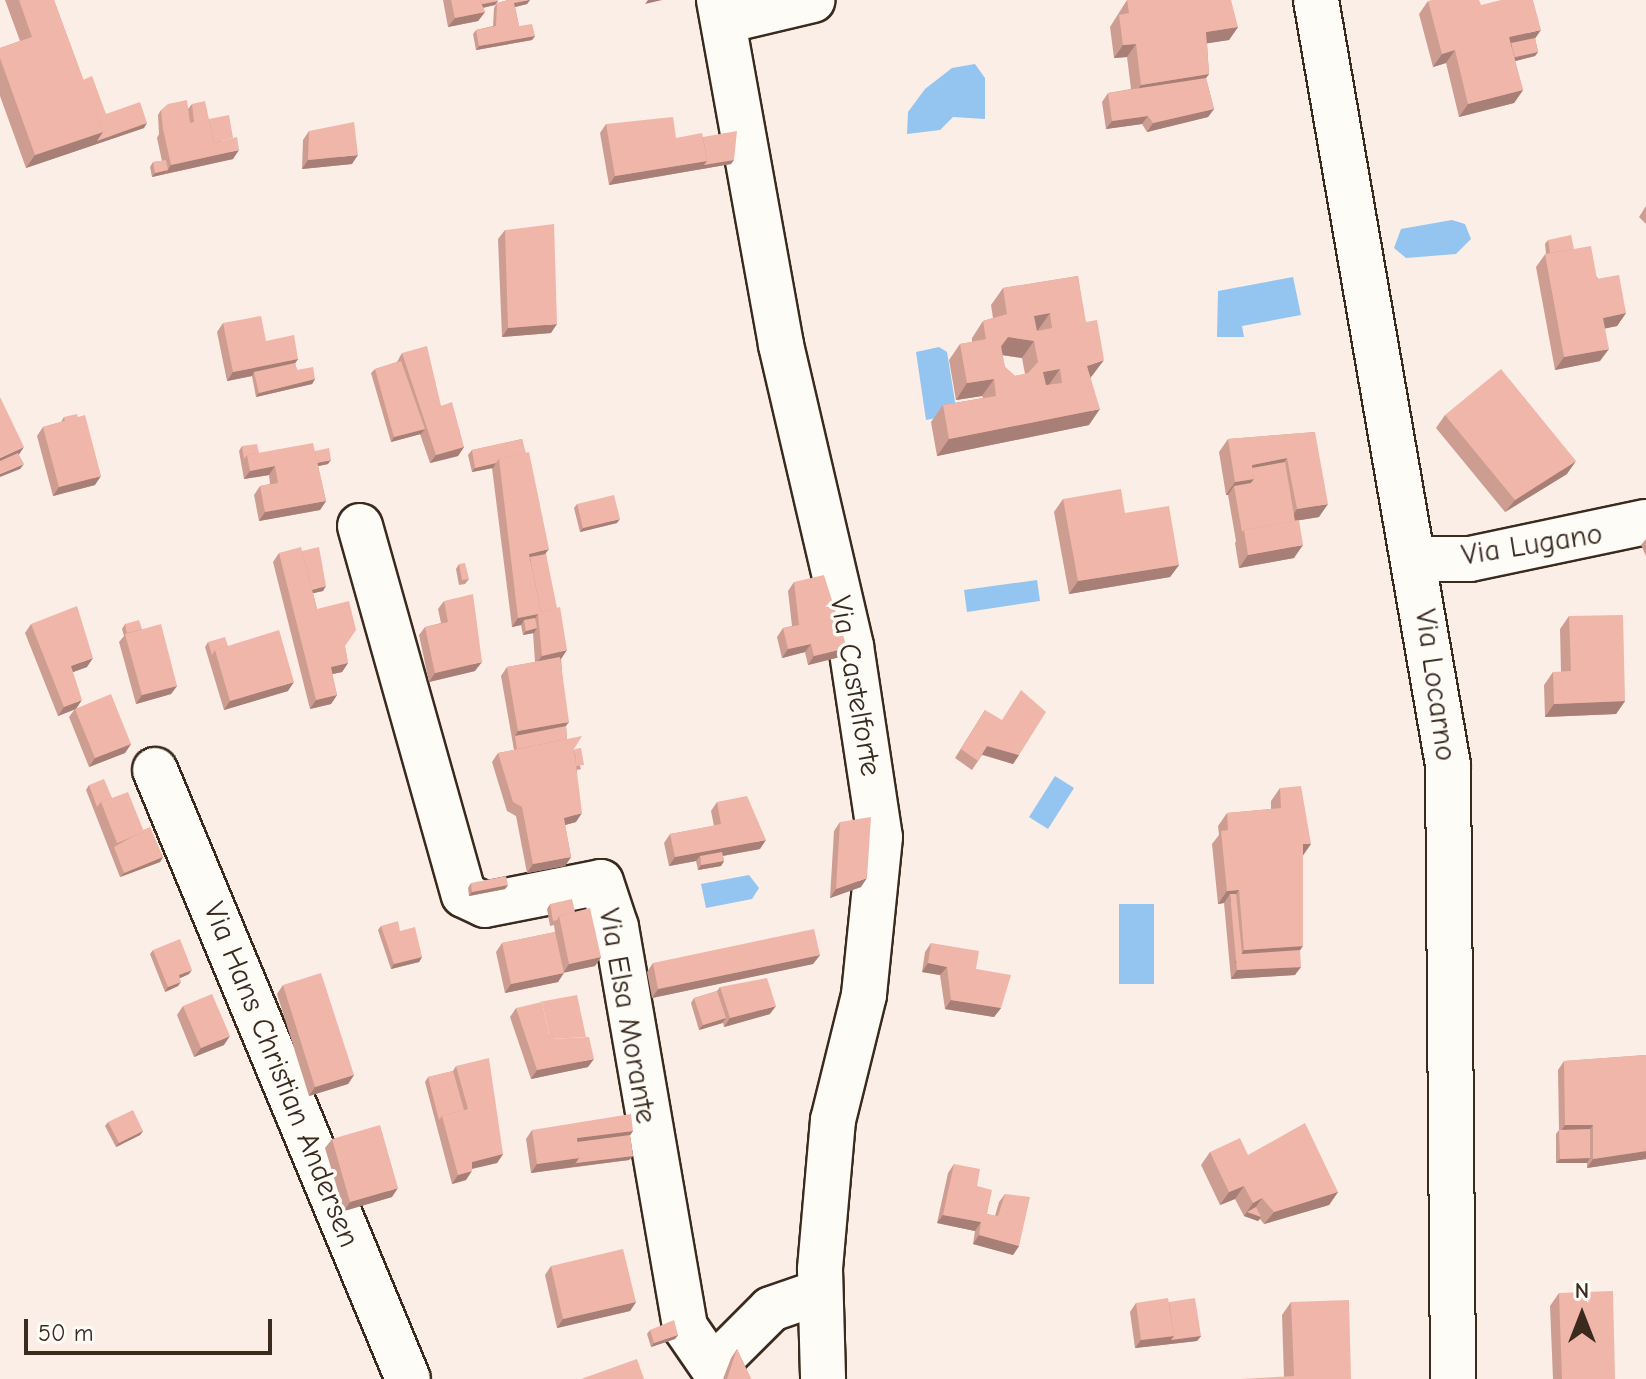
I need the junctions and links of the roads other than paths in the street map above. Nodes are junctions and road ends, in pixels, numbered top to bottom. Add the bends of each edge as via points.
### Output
1 (813, 0) edge
2 (1316, 0) edge
3 (721, 10) edge
4 (1646, 522) edge
5 (360, 526) dead end
6 (1416, 559) junction
7 (155, 770) dead end
8 (820, 1292) junction
9 (717, 1377) edge
10 (408, 1379) edge
11 (823, 1379) edge
12 (1453, 1379) edge

1 - 3 street
2 - 6 street, Via Locarno
3 - 8 street, Via Castelforte via 781,345 851,646 880,837 864,995 833,1120
4 - 6 street, Via Lugano via 1470,559
5 - 9 street, Via Elsa Morante via 464,895 485,905 601,882 616,927 685,1327
6 - 12 street, Via Locarno via 1448,765
7 - 10 street, Via Hans Christian Andersen
8 - 9 street via 771,1309 724,1356
8 - 11 street, Via Castelforte

